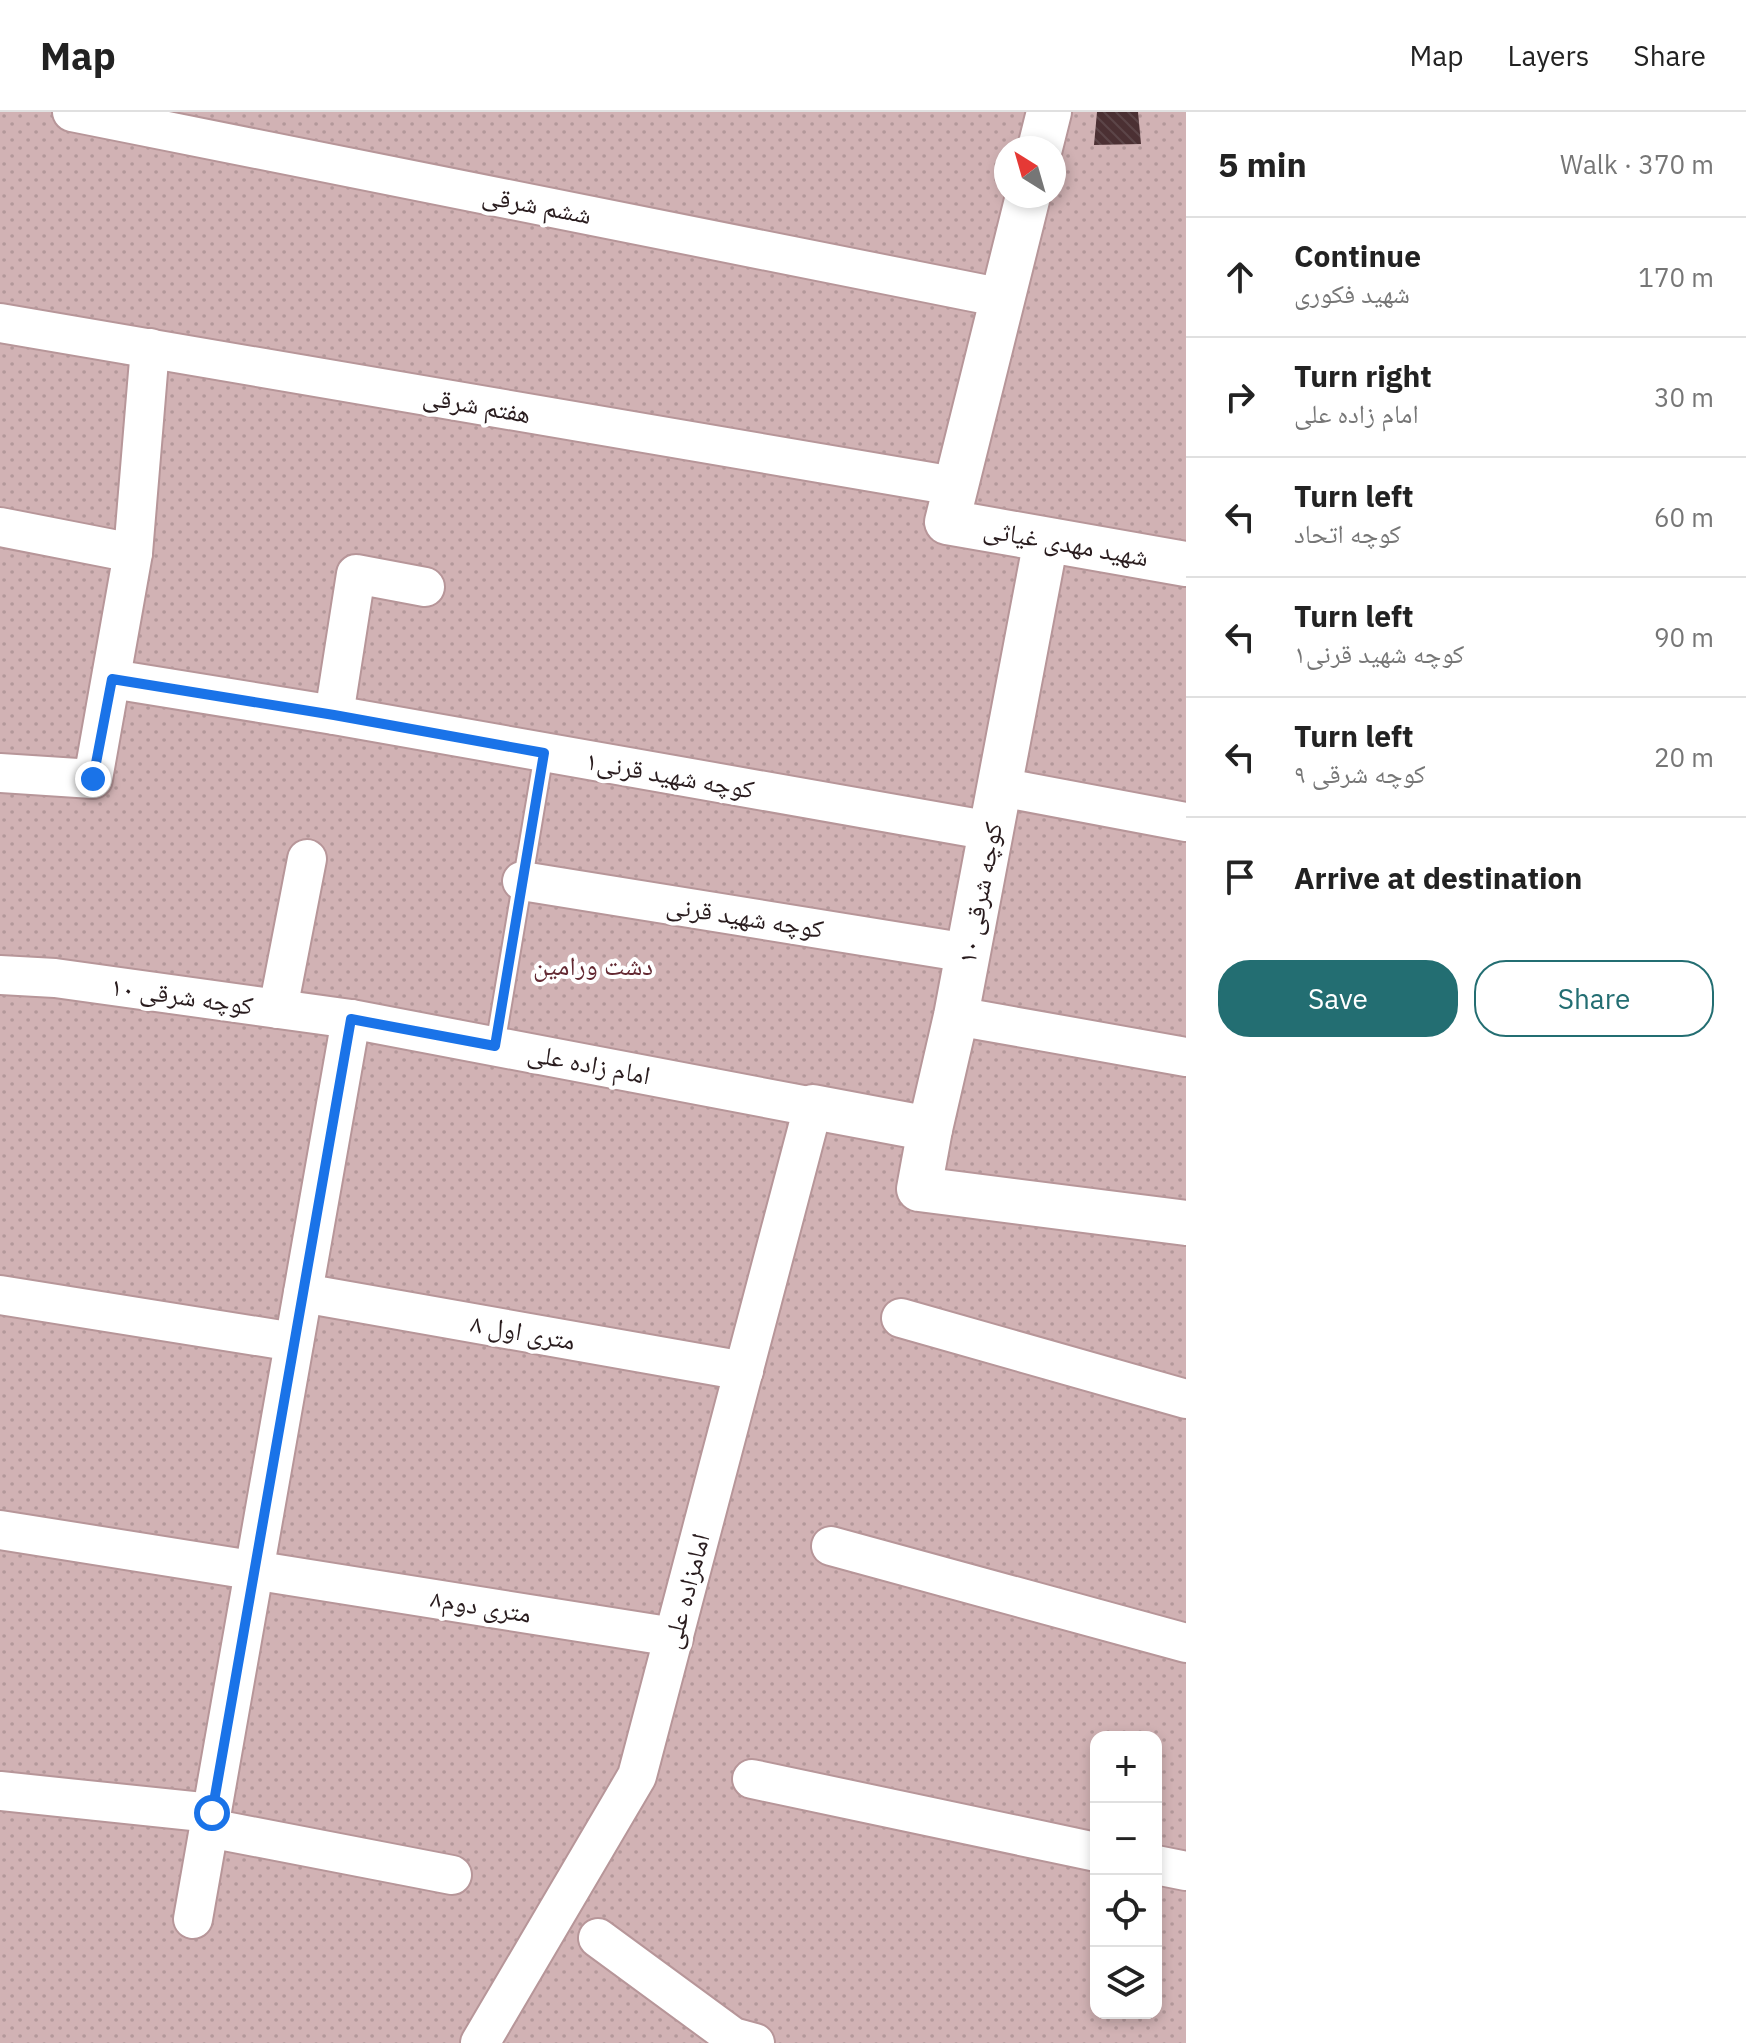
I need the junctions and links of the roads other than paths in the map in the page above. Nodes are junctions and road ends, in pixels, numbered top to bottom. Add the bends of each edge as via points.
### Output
1 (72, 112) edge
2 (1049, 112) edge
3 (1043, 136) edge
4 (1025, 208) edge
5 (1003, 298) junction
6 (0, 323) edge
7 (150, 348) junction
8 (950, 504) junction
9 (0, 527) edge
10 (1046, 540) junction
11 (133, 553) junction
12 (1186, 564) edge
13 (425, 587) dead end
14 (112, 679) junction
15 (334, 715) junction
16 (544, 753) junction
17 (0, 773) edge
18 (1000, 787) junction
19 (1186, 822) edge
20 (991, 831) junction
21 (307, 859) dead end
22 (522, 881) junction
23 (968, 953) junction
24 (0, 975) edge
25 (278, 1009) junction
26 (956, 1016) junction
27 (358, 1020) junction
28 (495, 1046) junction
29 (1186, 1057) edge
30 (813, 1107) junction
31 (930, 1129) junction
32 (1186, 1223) edge
33 (303, 1293) junction
34 (0, 1295) edge
35 (901, 1318) dead end
36 (294, 1342) junction
37 (744, 1371) junction
38 (1186, 1399) edge
39 (0, 1530) edge
40 (831, 1546) dead end
41 (272, 1573) junction
42 (674, 1637) junction
43 (1186, 1643) edge
44 (752, 1779) dead end
45 (0, 1791) edge
46 (210, 1821) junction
47 (1090, 1851) edge
48 (1162, 1866) edge
49 (1186, 1871) edge
50 (452, 1875) dead end
51 (193, 1919) dead end
52 (598, 1938) dead end
53 (480, 2043) edge
54 (755, 2043) edge

1 - 5 street, ششم شرقی
2 - 3 street
4 - 5 street
5 - 8 street
6 - 7 street, هفتم شرقی
7 - 8 street, هفتم شرقی
7 - 11 street
8 - 10 street, شهید مهدی غیاثی
9 - 11 street
10 - 12 street, شهید مهدی غیاثی
10 - 18 street, کوچه شرقی ۱۰
11 - 14 street
13 - 15 street via 356,574
14 - 15 street, کوچه شهید قرنی۱
14 - 17 street via 93,779
15 - 16 street, کوچه شهید قرنی۱
16 - 20 street, کوچه شهید قرنی۱
16 - 22 lane
18 - 19 street
18 - 20 street, کوچه شرقی ۱۰
20 - 23 street, کوچه شرقی ۱۰
21 - 25 street
22 - 23 street, کوچه شهید قرنی
22 - 28 lane
23 - 26 street, کوچه شرقی ۱۰
24 - 25 street, کوچه شرقی ۱۰
25 - 27 street, کوچه شرقی ۱۰
26 - 29 street
26 - 31 street, کوچه شرقی ۱۰
27 - 28 street, امام زاده علی
27 - 33 street
28 - 30 street, امام زاده علی
30 - 31 street
30 - 37 street, امامزاده علی
31 - 32 street, کوچه شرقی ۱۰ via 919,1189
33 - 36 street
33 - 37 street, ۸ متری اول
34 - 36 street
35 - 38 street
36 - 41 street
37 - 42 street, امامزاده علی
39 - 41 street, متری دوم۸
40 - 43 street
41 - 42 street, متری دوم۸
41 - 46 street
42 - 53 street, امامزاده علی via 637,1776
44 - 47 street
45 - 46 street
46 - 50 street
46 - 51 street
48 - 49 street
52 - 54 street via 733,2037

